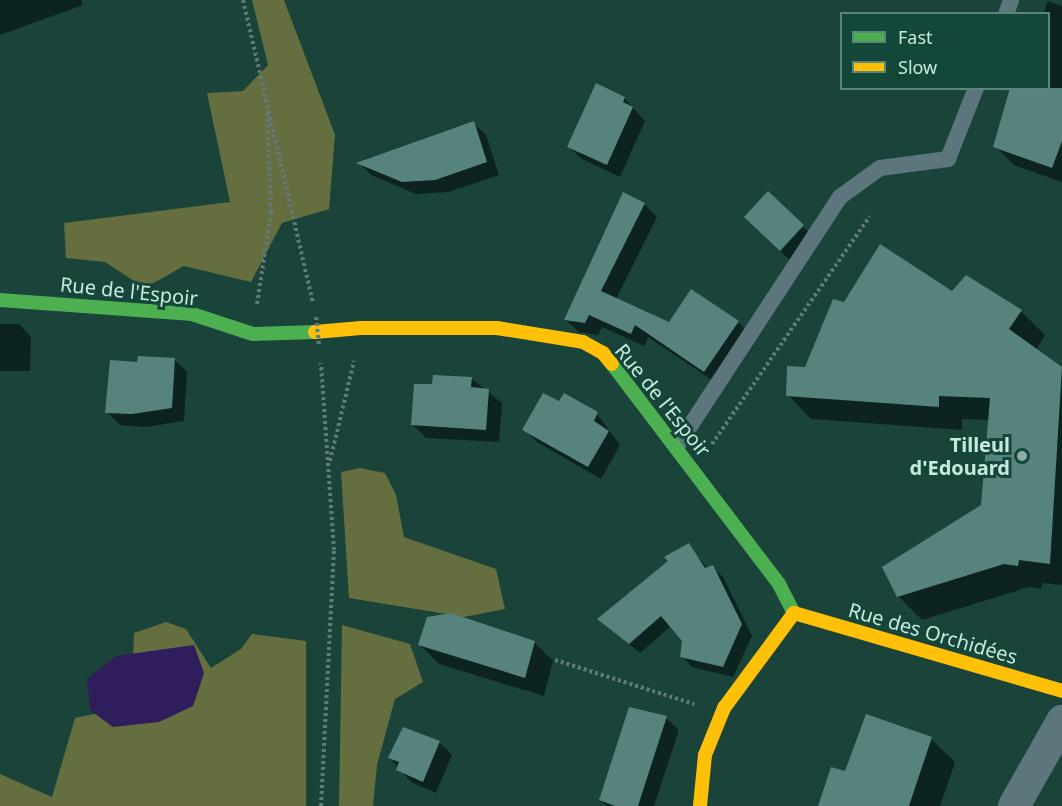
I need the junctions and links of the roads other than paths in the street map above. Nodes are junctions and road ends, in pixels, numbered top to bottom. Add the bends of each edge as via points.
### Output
1 (975, 90) edge
2 (0, 300) edge
3 (677, 446) junction
4 (794, 613) junction
5 (1062, 691) edge
6 (1062, 721) edge
7 (700, 806) edge
8 (1014, 806) edge

1 - 3 lane via 948,159 880,168 840,197
2 - 3 street, Rue de l'Espoir via 192,314 253,334 279,336 361,328 497,328 583,342 603,353
3 - 4 street, Rue de l'Espoir via 779,584
4 - 5 street, Rue des Orchidées
4 - 7 street via 722,713 705,755
6 - 8 street

